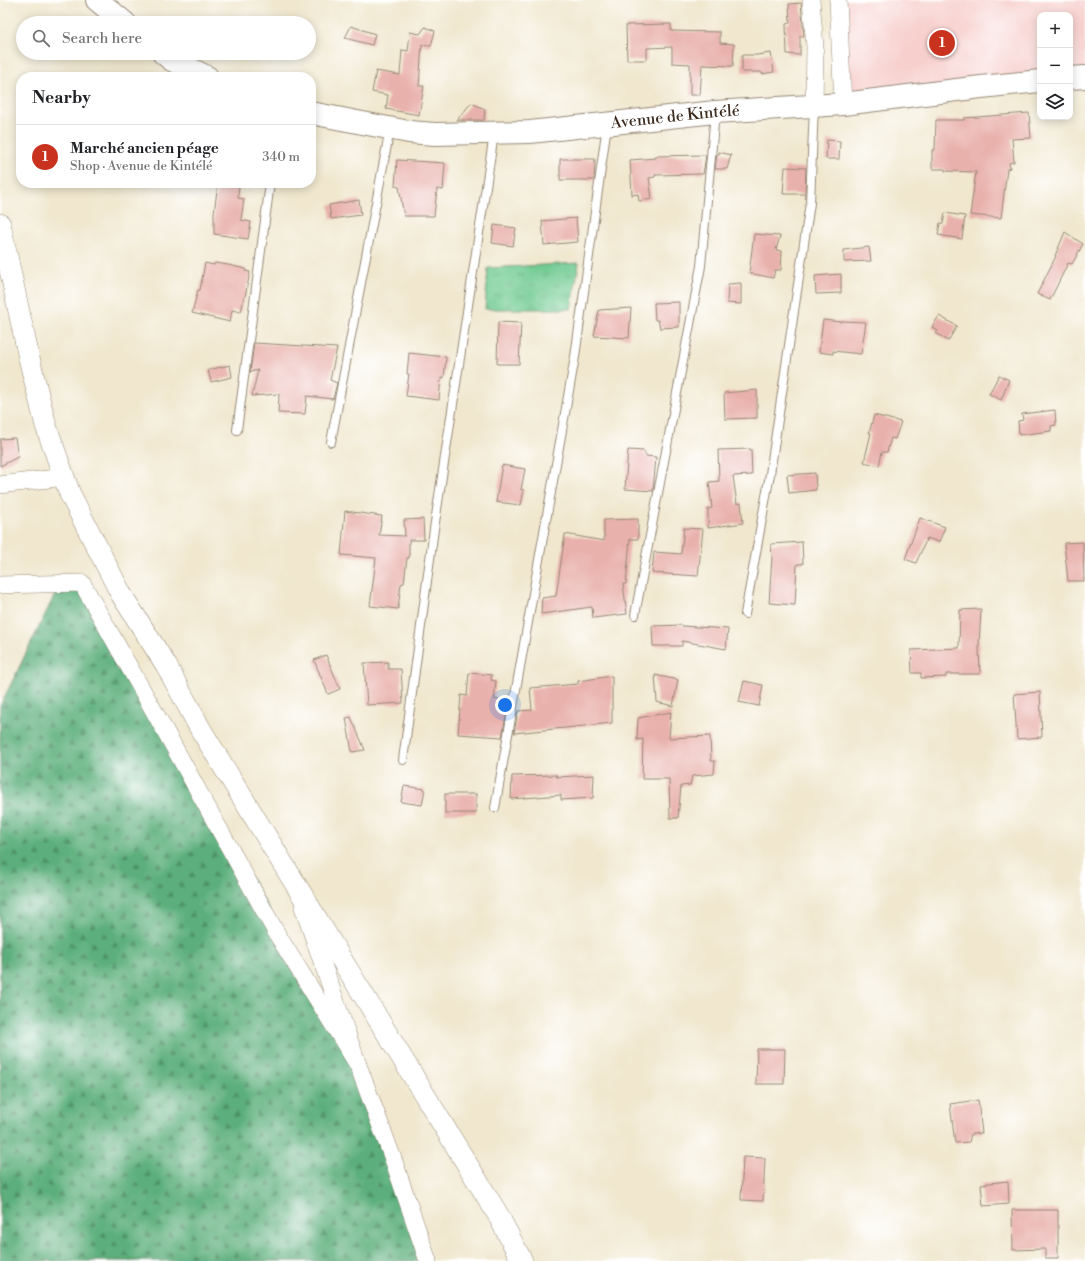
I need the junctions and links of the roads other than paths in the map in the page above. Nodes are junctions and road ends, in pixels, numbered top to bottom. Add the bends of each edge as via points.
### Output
1 (97, 0) edge
2 (811, 0) edge
3 (839, 0) edge
4 (116, 16) edge
5 (172, 60) edge
6 (197, 72) edge
7 (1085, 77) edge
8 (1073, 78) edge
9 (1037, 81) edge
10 (843, 104) junction
11 (814, 105) junction
12 (715, 112) junction
13 (316, 114) edge
14 (607, 124) junction
15 (391, 128) junction
16 (494, 133) junction
17 (269, 188) edge
18 (0, 224) edge
19 (237, 430) dead end
20 (331, 442) dead end
21 (64, 477) junction
22 (0, 485) edge
23 (0, 585) edge
24 (635, 614) dead end
25 (745, 614) dead end
26 (403, 760) dead end
27 (495, 808) dead end
28 (293, 879) junction
29 (358, 1065) junction
30 (428, 1261) edge
31 (522, 1261) edge

1 - 4 main road
2 - 11 street via 815,47
3 - 10 street
5 - 6 main road
7 - 8 main road
9 - 10 main road, Avenue de Kintélé
10 - 11 main road, Avenue de Kintélé
11 - 12 main road, Avenue de Kintélé
11 - 25 lane via 810,202 770,474
12 - 14 main road, Avenue de Kintélé
12 - 24 lane via 700,266
13 - 15 main road, Avenue de Kintélé
14 - 16 main road, Avenue de Kintélé
14 - 27 lane via 575,357
15 - 16 main road, Avenue de Kintélé via 435,134
15 - 20 lane
16 - 26 lane via 434,529
17 - 19 lane
18 - 21 street via 46,426
21 - 22 street
21 - 28 street via 70,494 121,594
23 - 29 street via 82,583 277,934
28 - 29 street
28 - 31 street via 496,1213
29 - 30 street

